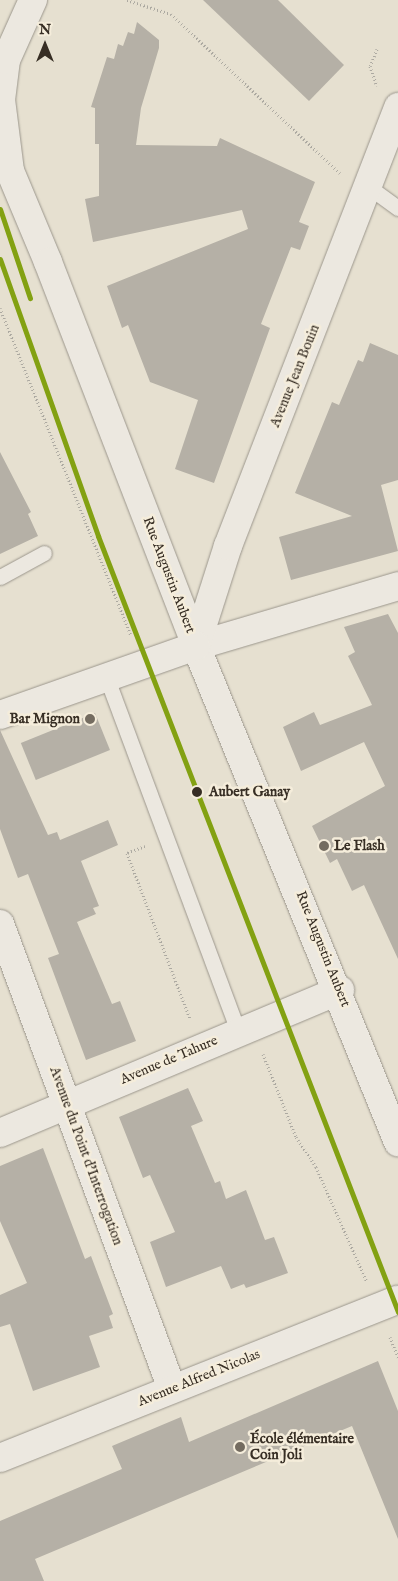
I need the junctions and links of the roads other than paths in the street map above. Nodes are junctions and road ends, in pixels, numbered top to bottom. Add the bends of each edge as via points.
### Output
1 (34, 0) edge
2 (398, 107) edge
3 (3, 170) edge
4 (369, 187) junction
5 (398, 208) edge
6 (44, 553) dead end
7 (0, 577) edge
8 (398, 586) edge
9 (196, 646) junction
10 (106, 676) junction
11 (0, 715) edge
12 (0, 924) edge
13 (340, 990) junction
14 (238, 1030) junction
15 (66, 1104) junction
16 (0, 1133) edge
17 (398, 1142) edge
18 (398, 1300) edge
19 (172, 1388) junction
20 (0, 1458) edge

1 - 3 street, Rue Augustin Aubert via 6,60 1,100
2 - 4 street, Avenue Jean Bouin
3 - 9 street, Rue Augustin Aubert
4 - 5 lane
4 - 9 street, Avenue Jean Bouin via 228,546
6 - 7 lane
8 - 9 street
9 - 10 street
9 - 13 street, Rue Augustin Aubert
10 - 11 street
10 - 14 lane
12 - 15 street, Avenue du Point d'Interrogation
13 - 14 street, Avenue de Tahure
13 - 17 street, Rue Augustin Aubert
14 - 15 street, Avenue de Tahure
15 - 16 street, Avenue de Tahure
15 - 19 street, Avenue du Point d'Interrogation
18 - 19 street, Avenue Alfred Nicolas
19 - 20 street, Avenue Alfred Nicolas

